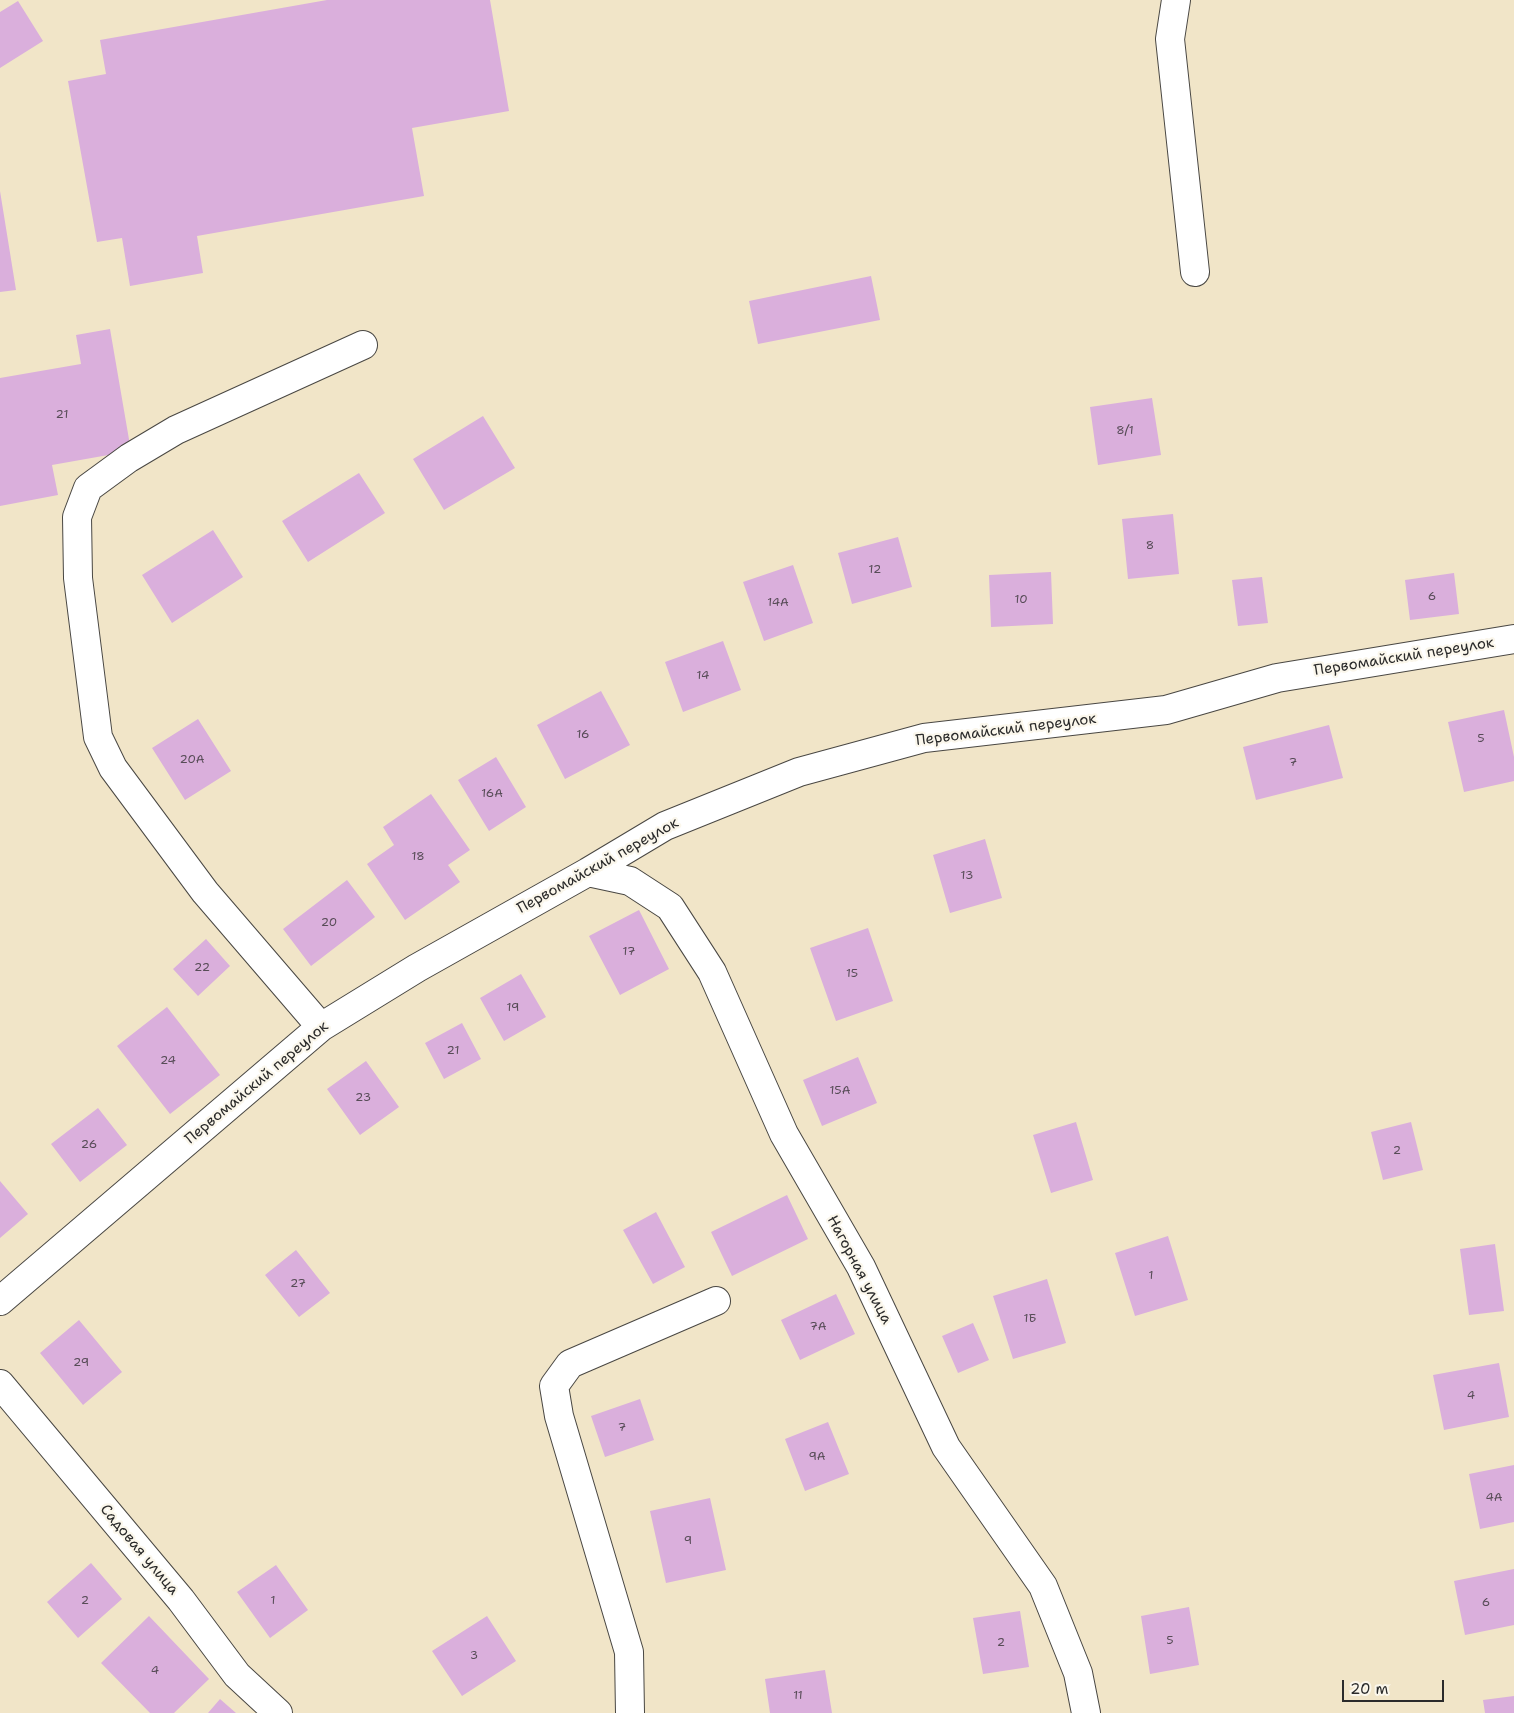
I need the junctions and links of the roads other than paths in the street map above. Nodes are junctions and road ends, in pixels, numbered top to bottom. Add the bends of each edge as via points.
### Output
1 (1176, 0) edge
2 (1195, 272) dead end
3 (363, 345) dead end
4 (1514, 639) edge
5 (588, 872) junction
6 (321, 1027) junction
7 (0, 1301) edge
8 (716, 1302) dead end
9 (0, 1384) edge
10 (278, 1713) edge
11 (630, 1713) edge
12 (1086, 1713) edge

1 - 2 street via 1170,39
3 - 6 street via 176,430 129,458 88,488 77,517 78,578 98,737 113,768 205,892
4 - 5 street, Первомайский переулок via 1277,678 1166,710 924,738 799,772 665,826
5 - 6 street, Первомайский переулок via 417,968
5 - 12 street, Нагорная улица via 630,881 670,907 712,972 784,1134 861,1267 946,1447 1043,1586 1078,1673
6 - 7 street, Первомайский переулок
8 - 11 street via 570,1364 554,1386 559,1416 629,1652
9 - 10 street, Садовая улица via 181,1600 237,1675

